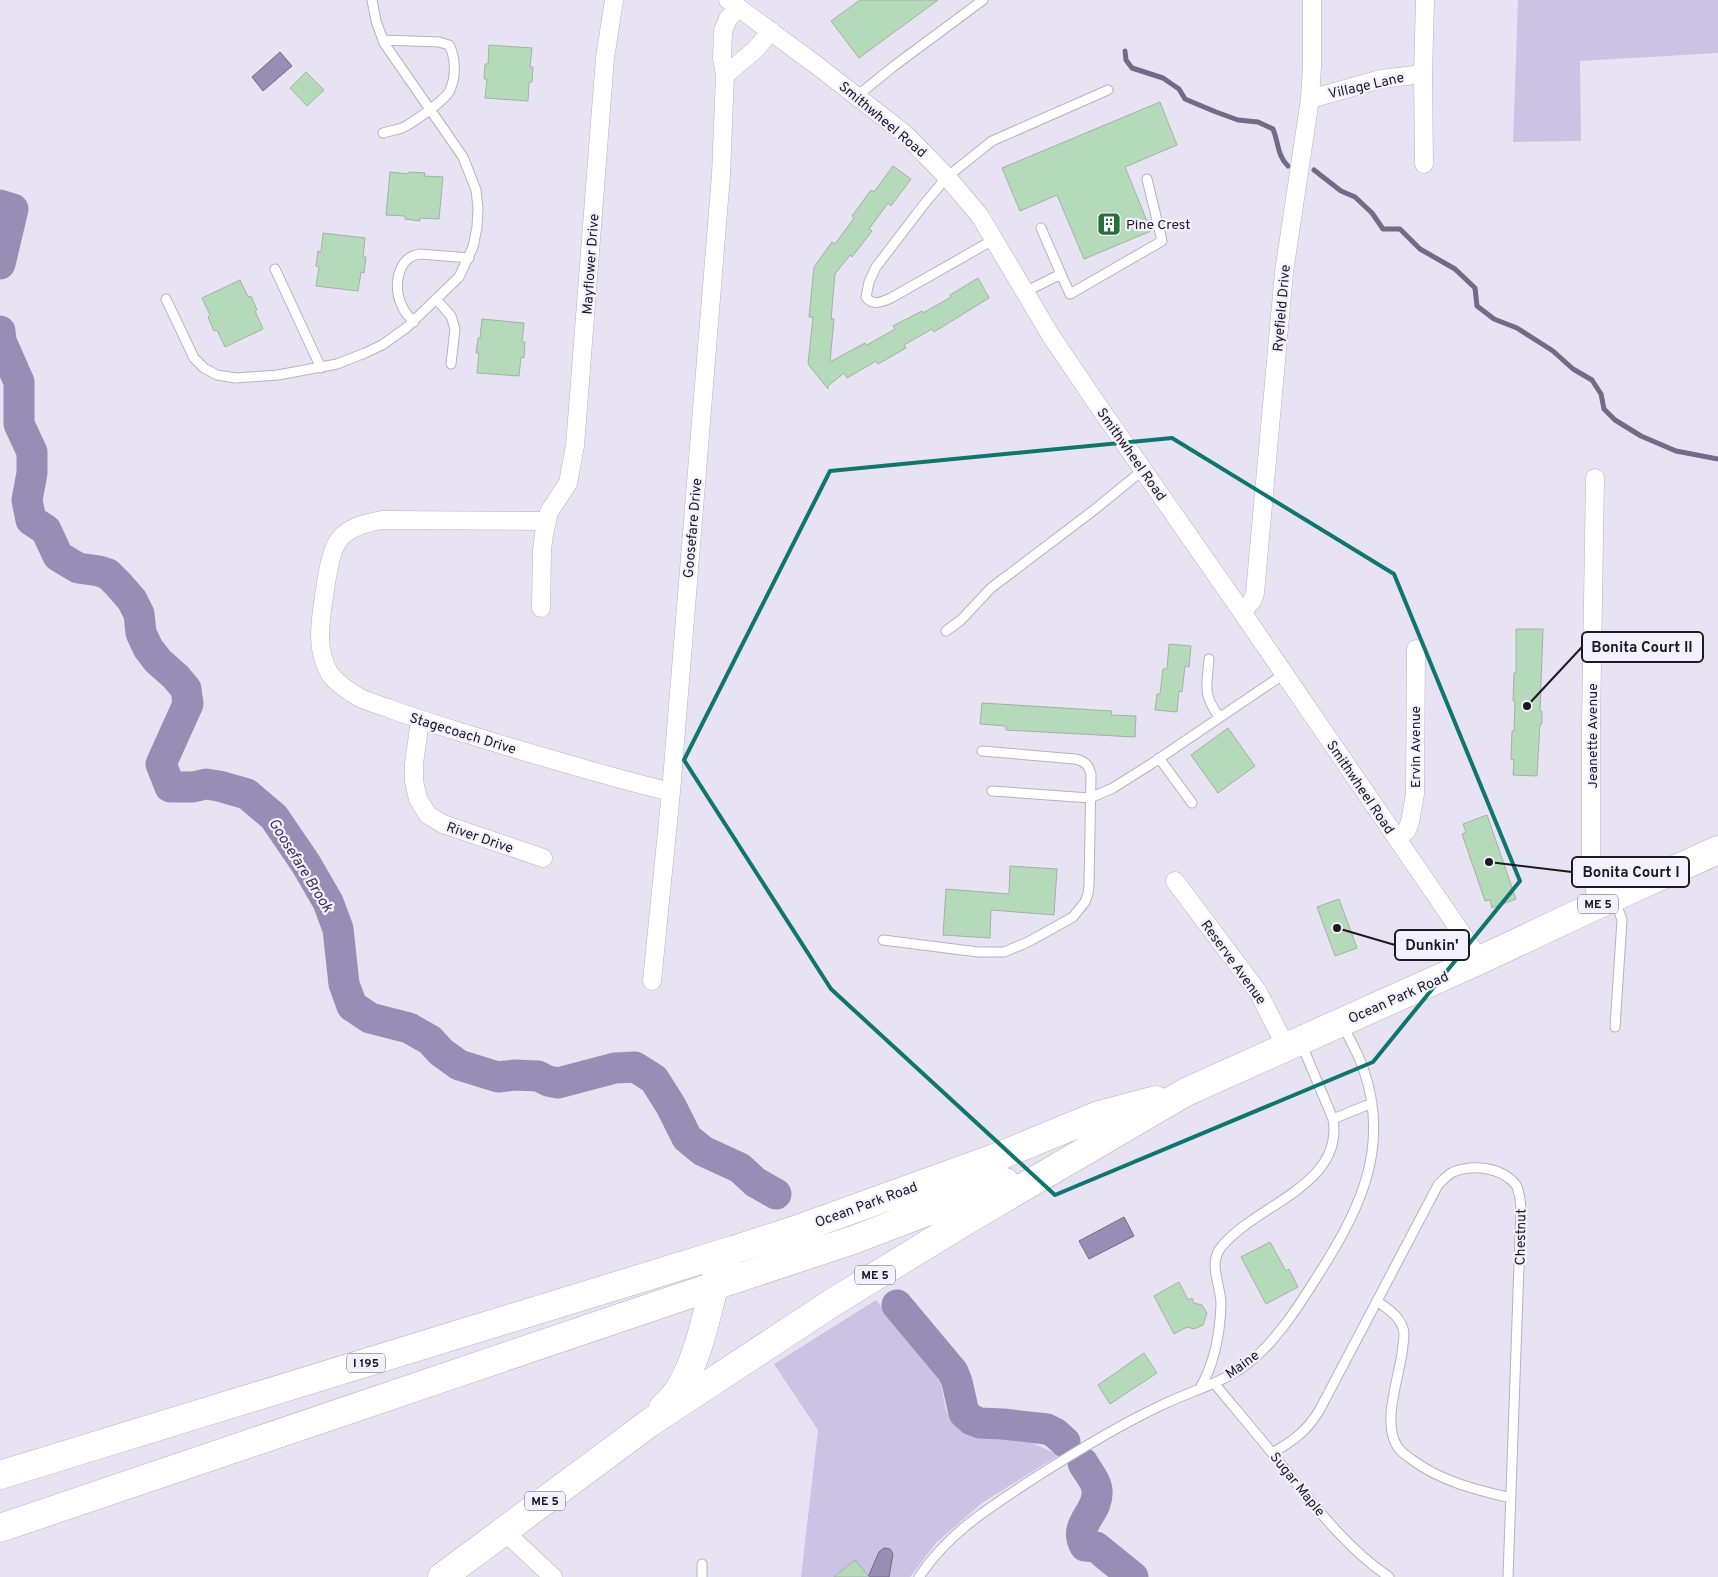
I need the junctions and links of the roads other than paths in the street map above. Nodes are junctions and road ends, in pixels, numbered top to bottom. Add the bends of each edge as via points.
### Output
1 (372, 0) edge
2 (614, 0) edge
3 (983, 0) edge
4 (1312, 0) edge
5 (1424, 0) edge
6 (733, 4) edge
7 (771, 32) junction
8 (383, 40) junction
9 (1423, 74) junction
10 (725, 75) junction
11 (1108, 90) dead end
12 (857, 96) junction
13 (1310, 99) junction
14 (430, 109) junction
15 (383, 133) dead end
16 (1424, 164) dead end
17 (947, 177) junction
18 (1147, 179) dead end
19 (1041, 228) dead end
20 (993, 240) junction
21 (469, 258) junction
22 (275, 269) dead end
23 (1061, 274) junction
24 (1025, 292) junction
25 (166, 300) dead end
26 (437, 300) junction
27 (414, 322) junction
28 (451, 364) dead end
29 (321, 368) junction
30 (1143, 470) junction
31 (1595, 478) dead end
32 (547, 522) junction
33 (541, 608) dead end
34 (1242, 612) junction
35 (946, 631) dead end
36 (1416, 649) dead end
37 (1209, 659) dead end
38 (1284, 674) junction
39 (1219, 716) junction
40 (420, 720) junction
41 (982, 751) dead end
42 (1159, 758) junction
43 (992, 791) dead end
44 (671, 792) junction
45 (1090, 798) junction
46 (1192, 803) dead end
47 (1397, 840) junction
48 (1718, 850) edge
49 (543, 858) dead end
50 (1175, 881) dead end
51 (1606, 901) junction
52 (883, 940) dead end
53 (1480, 960) junction
54 (652, 981) dead end
55 (1340, 1022) junction
56 (1615, 1027) dead end
57 (1293, 1044) junction
58 (1186, 1092) junction
59 (1372, 1103) junction
60 (1333, 1118) junction
61 (1110, 1138) junction
62 (732, 1250) junction
63 (714, 1286) junction
64 (1378, 1302) junction
65 (701, 1334) junction
66 (742, 1362) junction
67 (1214, 1383) junction
68 (1200, 1388) junction
69 (648, 1424) junction
70 (1272, 1453) junction
71 (0, 1475) edge
72 (1511, 1498) junction
73 (0, 1528) edge
74 (504, 1531) junction
75 (702, 1564) dead end
76 (442, 1577) edge
77 (553, 1577) edge
78 (702, 1577) edge
79 (919, 1577) edge
80 (1390, 1577) edge
81 (1508, 1577) edge

1 - 8 lane
2 - 32 street, Mayflower Drive via 606,49 575,446 568,482 549,512
3 - 12 lane
4 - 13 street, Ryefield Drive
5 - 9 street, Village Lane
6 - 7 street, Smithwheel Road
6 - 10 street, Goosefare Drive via 724,32 722,58
7 - 10 street
7 - 12 street, Smithwheel Road
8 - 14 lane
8 - 14 lane via 449,45 454,55 450,91
9 - 13 street, Village Lane via 1381,79
9 - 16 street, Village Lane
10 - 44 street, Goosefare Drive via 720,185
11 - 17 lane via 992,141
12 - 17 street, Smithwheel Road via 905,134
13 - 34 street, Ryefield Drive via 1284,272 1255,593
14 - 15 lane via 403,128
14 - 21 lane via 463,157 476,190 478,226
17 - 20 street, Smithwheel Road via 980,216
17 - 20 lane via 876,267 866,296 874,303 891,298
18 - 23 lane via 1162,241 1070,294
19 - 23 lane
20 - 24 street, Smithwheel Road
21 - 26 lane via 459,277
21 - 27 lane via 420,254 413,255 403,264 398,282 401,304
22 - 29 lane
23 - 24 lane
24 - 30 street, Smithwheel Road via 1056,344
25 - 29 lane via 194,358 217,375 236,378
26 - 27 lane
26 - 28 lane via 451,316 455,330
27 - 29 lane via 365,354
30 - 34 street, Smithwheel Road
30 - 35 lane via 991,588
31 - 51 street, Jeanette Avenue via 1591,858 1592,878
32 - 33 street, Mayflower Drive via 542,550
32 - 40 street, Stagecoach Drive via 382,520 350,529 337,541 322,607 319,638 322,657 331,675 345,689
34 - 38 street, Smithwheel Road
36 - 47 street, Ervin Avenue via 1415,794 1407,830
37 - 39 lane via 1207,696
38 - 39 lane
38 - 47 street, Smithwheel Road
39 - 42 lane
40 - 44 street, Stagecoach Drive
40 - 49 street, River Drive via 414,781 418,799 428,815 443,824
41 - 45 lane via 1082,760 1090,768
42 - 45 lane via 1113,788
42 - 46 lane
43 - 45 lane
44 - 54 street, Goosefare Drive
45 - 52 lane via 1088,894 1073,917 1004,952 978,952
47 - 53 street, Smithwheel Road
48 - 51 main road, Ocean Park Road / ME 5
50 - 57 street, Reserve Avenue
51 - 53 main road, Ocean Park Road / ME 5
51 - 56 lane via 1622,920
53 - 55 main road, Ocean Park Road / ME 5
55 - 57 main road, Ocean Park Road / ME 5
55 - 59 lane, Maine via 1363,1068
57 - 58 main road, Ocean Park Road / ME 5
57 - 60 lane
58 - 61 main road, Ocean Park Road / ME 5
58 - 62 main road, Ocean Park Road / ME 5 via 1099,1115 992,1159
59 - 60 lane
59 - 67 lane, Maine via 1370,1166 1366,1182 1336,1247 1290,1317 1263,1349 1243,1367
60 - 68 lane via 1332,1149 1315,1175 1220,1247 1215,1258 1221,1302 1217,1343
61 - 63 main road via 910,1219
61 - 66 main road, Ocean Park Road / ME 5 via 892,1265
62 - 63 main road, Ocean Park Road / ME 5 via 720,1264
62 - 71 main road, I 195
63 - 65 main road, Ocean Park Road / ME 5
63 - 73 main road
64 - 70 lane, Chestnut via 1310,1425 1298,1437
64 - 72 lane via 1393,1313 1404,1332 1392,1411 1392,1434 1398,1448 1431,1472 1462,1485
64 - 72 lane, Chestnut via 1430,1198 1446,1177 1461,1170 1492,1169 1515,1184 1520,1193 1521,1208
65 - 66 main road via 722,1356
65 - 69 main road, Ocean Park Road / ME 5 via 677,1392
66 - 69 main road, Ocean Park Road / ME 5
67 - 68 lane, Maine
67 - 70 lane, Sugar Maple
68 - 79 lane, Maine via 1095,1440 990,1507 956,1534
69 - 74 main road, Ocean Park Road / ME 5
70 - 80 lane, Sugar Maple via 1335,1529
72 - 81 lane, Chestnut
74 - 76 main road, Ocean Park Road / ME 5
74 - 77 street
75 - 78 lane

